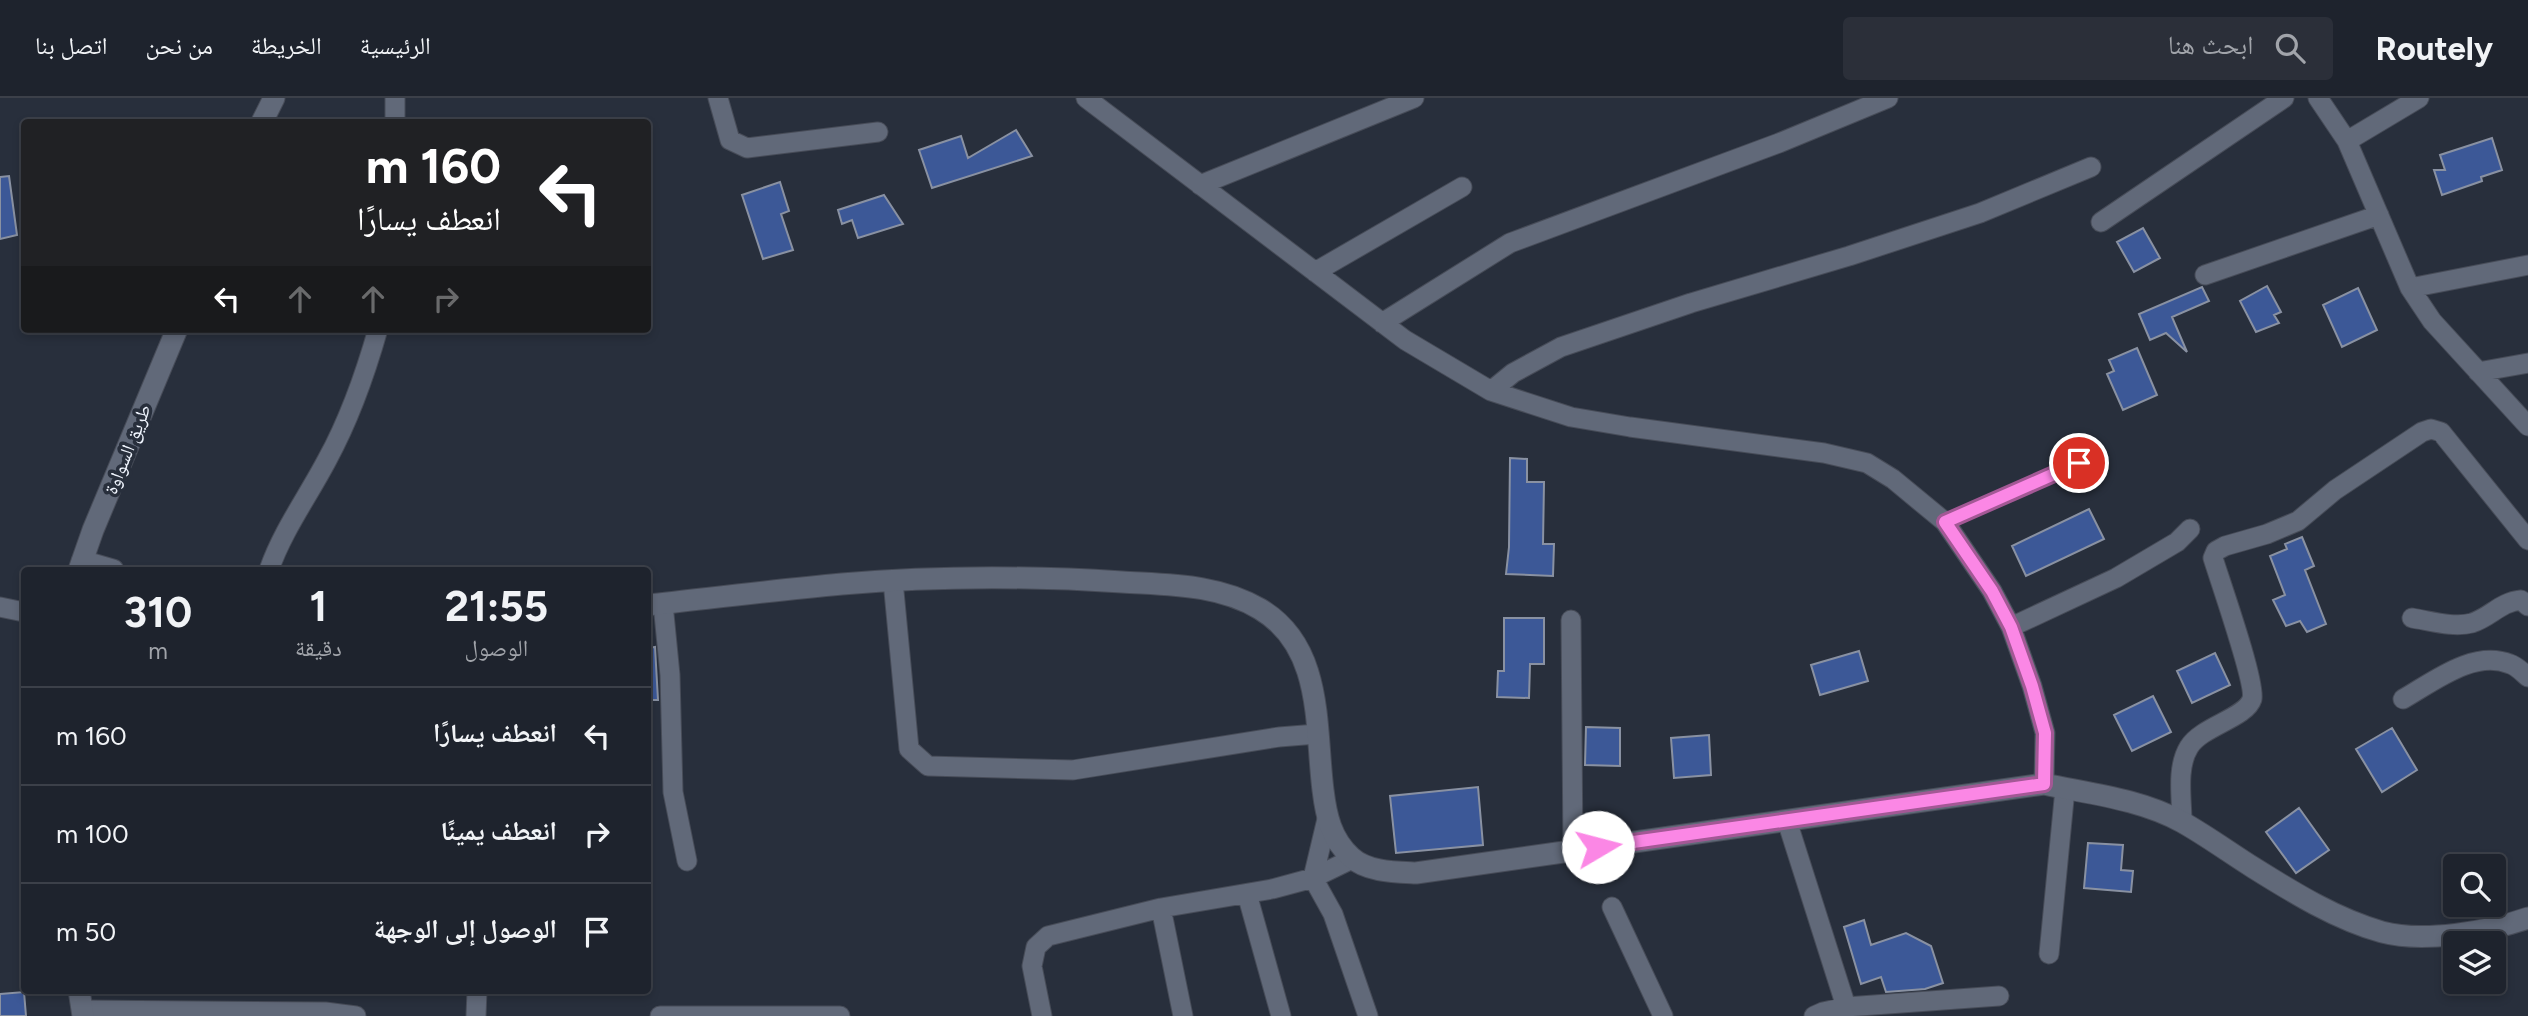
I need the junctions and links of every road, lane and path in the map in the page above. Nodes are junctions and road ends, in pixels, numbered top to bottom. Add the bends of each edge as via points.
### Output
1 (264, 98) edge
2 (274, 98) edge
3 (395, 98) edge
4 (718, 98) edge
5 (1086, 98) edge
6 (1414, 98) edge
7 (1888, 98) edge
8 (2284, 98) edge
9 (2318, 98) edge
10 (2419, 98) edge
11 (262, 119) edge
12 (264, 119) edge
13 (395, 119) edge
14 (878, 132) dead end
15 (2347, 141) junction
16 (2091, 167) dead end
17 (1200, 185) junction
18 (1462, 187) dead end
19 (2379, 215) junction
20 (2101, 222) dead end
21 (2528, 265) edge
22 (1315, 272) junction
23 (2205, 275) dead end
24 (2410, 288) junction
25 (1382, 323) junction
26 (175, 333) edge
27 (377, 333) edge
28 (2528, 363) edge
29 (2478, 372) junction
30 (1491, 391) junction
31 (2528, 426) edge
32 (2101, 453) dead end
33 (1945, 522) junction
34 (2190, 529) dead end
35 (2528, 540) edge
36 (81, 566) edge
37 (270, 567) edge
38 (893, 581) junction
39 (655, 605) edge
40 (2528, 606) edge
41 (0, 607) edge
42 (21, 611) edge
43 (2412, 618) dead end
44 (1571, 620) dead end
45 (2011, 627) junction
46 (2528, 677) edge
47 (2403, 699) dead end
48 (1317, 734) junction
49 (2044, 784) junction
50 (2065, 789) junction
51 (1326, 819) junction
52 (1787, 821) junction
53 (2182, 822) junction
54 (1573, 851) junction
55 (1352, 859) junction
56 (687, 861) dead end
57 (1313, 878) junction
58 (1247, 894) junction
59 (1612, 907) dead end
60 (1161, 908) junction
61 (2528, 918) edge
62 (2049, 954) dead end
63 (477, 994) edge
64 (1999, 996) dead end
65 (81, 1006) edge
66 (1848, 1012) edge
67 (356, 1016) edge
68 (476, 1016) edge
69 (660, 1016) edge
70 (840, 1016) edge
71 (1042, 1016) edge
72 (1183, 1016) edge
73 (1281, 1016) edge
74 (1368, 1016) edge
75 (1663, 1016) edge
76 (1814, 1016) edge

1 - 11 street
2 - 12 street
3 - 13 street
4 - 14 street via 730,140 747,148
5 - 17 street
6 - 17 street
7 - 25 street via 1510,243
8 - 20 street
9 - 15 street
10 - 15 street
15 - 19 street
16 - 30 street via 1980,214 1560,347
17 - 22 street
18 - 22 street
19 - 23 street
19 - 24 street
21 - 24 street
22 - 25 street
24 - 29 street via 2432,321
25 - 30 street
26 - 36 street, طريق السواوة
27 - 37 street via 342,433 292,517
28 - 29 street
29 - 31 street
30 - 33 street via 1571,417 1783,446 1867,463
32 - 33 lane
33 - 45 street
34 - 45 street via 2178,542 2116,578
35 - 53 street via 2441,432 2431,429 2335,490 2298,521 2216,551 2213,558 2253,697 2247,707 2204,731 2189,748 2181,771
38 - 39 street
38 - 48 street via 1068,578 1186,586 1236,596 1278,621 1294,640 1313,685
38 - 48 street via 909,749 928,766 1073,770
39 - 56 street via 670,675 673,792
40 - 43 street via 2521,600 2508,601 2474,622 2457,624
41 - 42 street
44 - 54 street
45 - 49 street via 2045,733
46 - 47 street via 2511,664 2493,660 2465,664
48 - 51 street
49 - 50 street
49 - 52 street
50 - 53 street via 2146,805
50 - 62 street
51 - 55 street
51 - 57 street
52 - 54 street
52 - 66 street
53 - 61 street via 2309,901 2384,933 2459,935
54 - 55 street via 1416,873 1383,871
55 - 57 street
57 - 58 street
57 - 74 street via 1333,914
58 - 60 street
58 - 73 street
59 - 75 street
60 - 71 street via 1048,936 1036,947 1032,966
60 - 72 street
63 - 68 street
64 - 66 street
65 - 67 street
66 - 76 street
69 - 70 street

